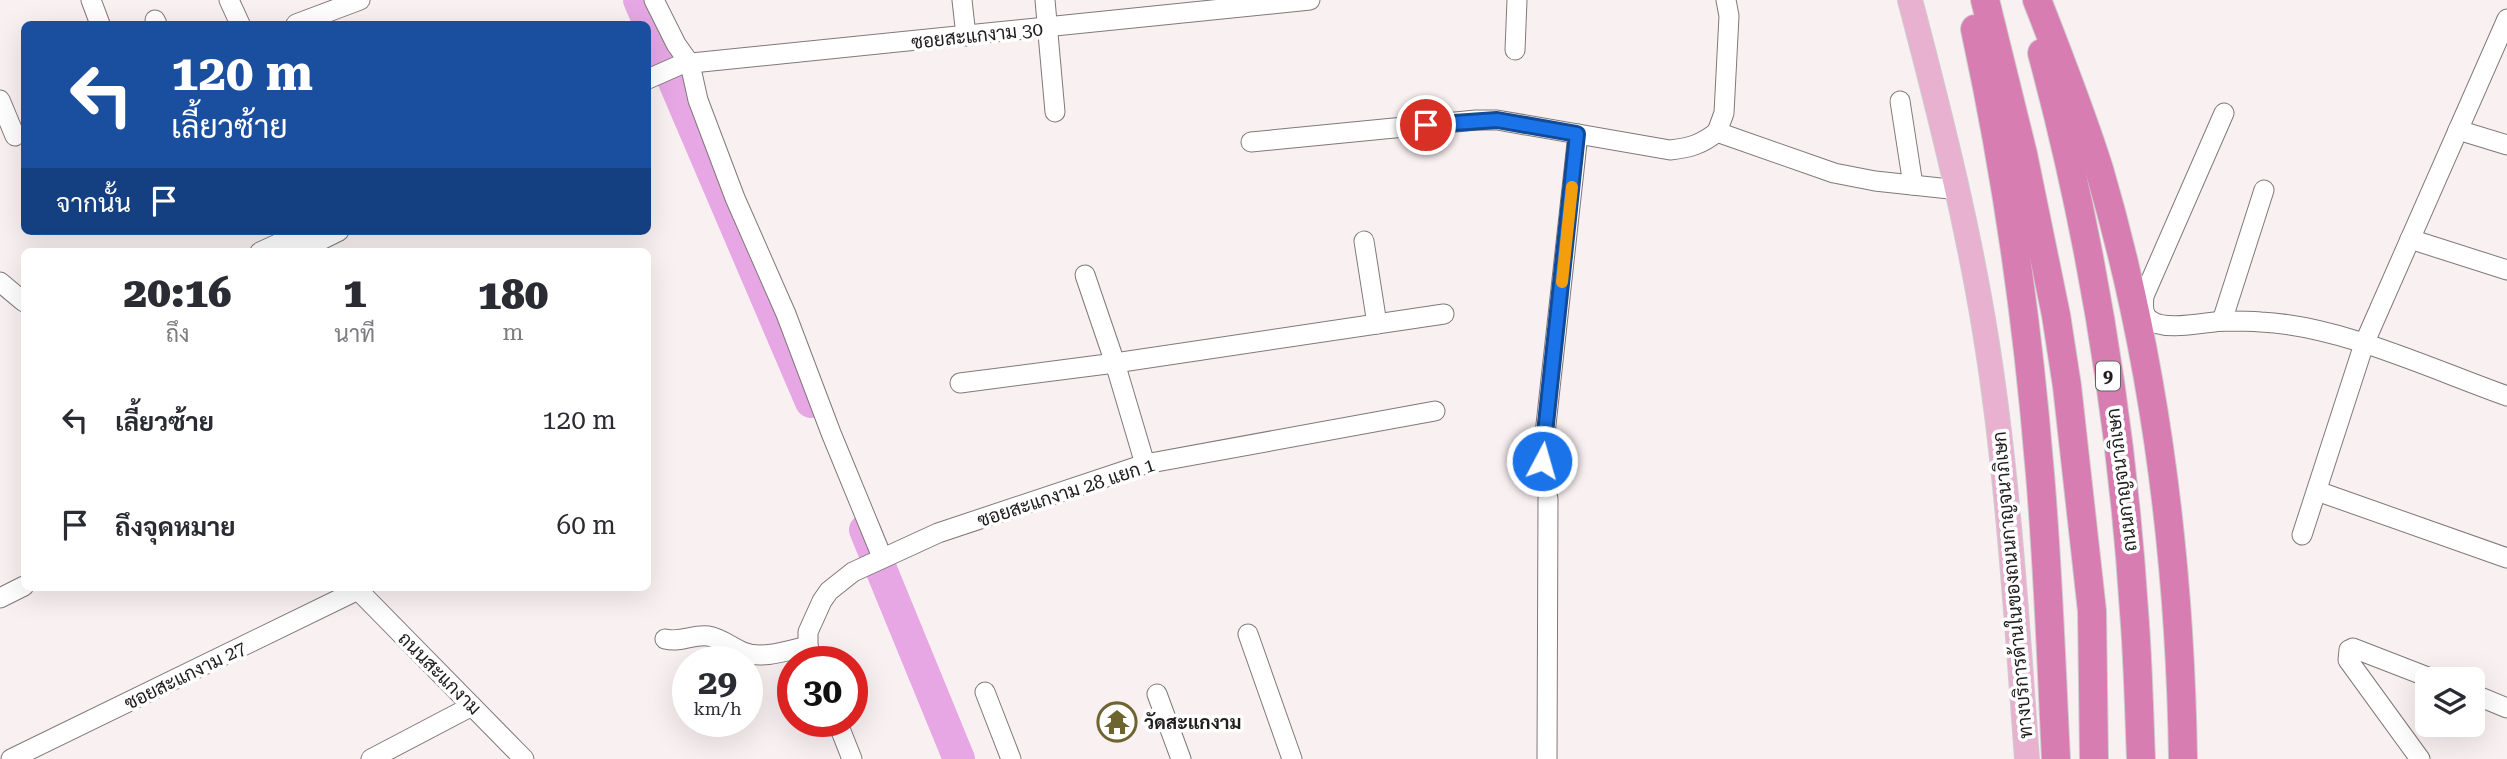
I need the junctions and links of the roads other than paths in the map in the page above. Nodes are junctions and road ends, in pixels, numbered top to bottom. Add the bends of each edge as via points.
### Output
1 (91, 0) edge
2 (229, 0) edge
3 (360, 0) edge
4 (654, 0) edge
5 (962, 0) edge
6 (1045, 0) edge
7 (1310, 0) edge
8 (1517, 0) edge
9 (1726, 0) edge
10 (1910, 0) edge
11 (1968, 0) edge
12 (1985, 0) edge
13 (2028, 0) edge
14 (2037, 0) edge
15 (1224, 5) edge
16 (2507, 19) edge
17 (99, 21) edge
18 (239, 21) edge
19 (304, 21) edge
20 (1049, 28) junction
21 (966, 36) junction
22 (1515, 50) dead end
23 (686, 64) junction
24 (651, 78) edge
25 (0, 100) edge
26 (1899, 101) dead end
27 (1055, 112) dead end
28 (2224, 113) dead end
29 (2458, 130) junction
30 (1717, 132) junction
31 (1577, 134) junction
32 (13, 137) edge
33 (1251, 142) dead end
34 (2507, 145) edge
35 (1913, 185) junction
36 (1959, 190) junction
37 (2264, 190) dead end
38 (297, 235) edge
39 (331, 235) edge
40 (2410, 239) junction
41 (1364, 242) dead end
42 (269, 248) edge
43 (305, 248) edge
44 (2507, 270) edge
45 (1085, 275) dead end
46 (0, 282) edge
47 (21, 300) edge
48 (1444, 314) dead end
49 (2222, 321) junction
50 (1377, 324) junction
51 (2364, 344) junction
52 (1115, 363) junction
53 (960, 383) dead end
54 (2507, 396) edge
55 (1435, 411) dead end
56 (1542, 461) dead end
57 (1145, 464) junction
58 (2317, 491) junction
59 (1549, 498) dead end
60 (2302, 535) dead end
61 (880, 558) junction
62 (2507, 558) edge
63 (21, 588) edge
64 (353, 591) edge
65 (359, 591) edge
66 (0, 598) edge
67 (1248, 634) dead end
68 (665, 639) dead end
69 (810, 646) edge
70 (777, 654) edge
71 (2415, 672) edge
72 (985, 692) dead end
73 (1157, 694) dead end
74 (2485, 699) edge
75 (472, 706) junction
76 (2507, 708) edge
77 (843, 737) edge
78 (11, 759) edge
79 (371, 759) edge
80 (524, 759) edge
81 (852, 759) edge
82 (1011, 759) edge
83 (1181, 759) edge
84 (1292, 759) edge
85 (1547, 759) edge
86 (2027, 759) edge
87 (2056, 759) edge
88 (2094, 759) edge
89 (2141, 759) edge
90 (2183, 759) edge
91 (2420, 759) edge

1 - 17 street
2 - 18 street
3 - 19 street
4 - 23 street
5 - 21 street
6 - 20 street
7 - 15 street, ซอยสะแกงาม 30
8 - 22 street
9 - 30 street via 1724,113
10 - 36 main road, ทางบริการด้านในของถนนกาญจนาภิเษก
11 - 87 highway via 2003,180 2027,341 2045,534
12 - 88 highway, 9 via 2026,167 2067,386 2092,611
13 - 89 highway, ถนนกาญจนาภิเษก / 9 via 2083,231 2110,386 2135,612
14 - 90 highway via 2099,171 2136,318 2169,532
15 - 20 street, ซอยสะแกงาม 30
16 - 29 street
20 - 21 street, ซอยสะแกงาม 30
20 - 27 street
21 - 23 street, ซอยสะแกงาม 30
23 - 24 street, ซอยสะแกงาม 30
23 - 61 street
25 - 32 street
26 - 35 street
28 - 49 street via 2144,296 2143,309 2147,319 2167,326
29 - 34 street
29 - 40 street
30 - 31 street via 1703,144 1670,150
30 - 35 street via 1834,173
31 - 33 street via 1517,122 1476,120
31 - 56 street
35 - 36 street
36 - 86 main road, ทางบริการด้านในของถนนกาญจนาภิเษก via 1989,356 2010,522
37 - 49 street
38 - 42 street
39 - 43 street
40 - 44 street
40 - 51 street
41 - 50 street
45 - 52 street
46 - 47 street
48 - 50 street
49 - 51 street via 2296,324
50 - 52 street
51 - 54 street
51 - 58 street
52 - 53 street
52 - 57 street
55 - 57 street, ซอยสะแกงาม 28 แยก 1
57 - 61 street, ซอยสะแกงาม 28 แยก 1 via 938,533
58 - 60 street
58 - 62 street
59 - 85 street
61 - 69 street, ซอยสะแกงาม 28 แยก 1 via 829,591 808,632
63 - 66 street
64 - 78 street, ซอยสะแกงาม 27
65 - 75 street, ถนนสะแกงาม
67 - 84 street
68 - 70 street via 677,642 706,636 745,653
71 - 91 street via 2353,648 2347,655
72 - 82 street
73 - 83 street
74 - 76 street
75 - 79 street
75 - 80 street, ถนนสะแกงาม
77 - 81 street

